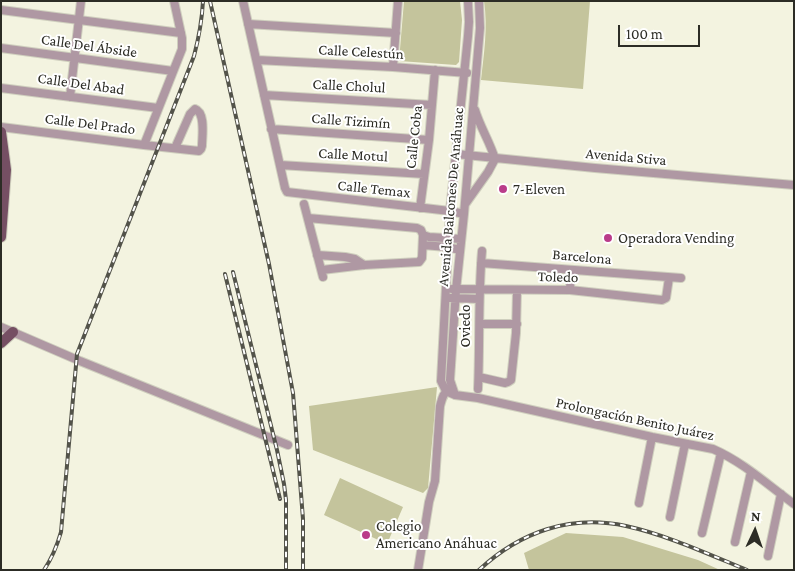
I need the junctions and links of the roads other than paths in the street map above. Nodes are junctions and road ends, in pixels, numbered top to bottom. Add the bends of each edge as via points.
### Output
1 (81, 1) edge
2 (174, 1) edge
3 (243, 1) edge
4 (398, 1) edge
5 (468, 1) edge
6 (479, 1) edge
7 (1, 10) edge
8 (78, 19) junction
9 (248, 24) junction
10 (181, 33) junction
11 (396, 33) junction
12 (1, 48) edge
13 (74, 58) junction
14 (257, 60) junction
15 (394, 67) junction
16 (435, 70) junction
17 (173, 71) junction
18 (464, 72) junction
19 (1, 88) edge
20 (475, 92) junction
21 (264, 95) junction
22 (70, 96) junction
23 (474, 103) junction
24 (432, 105) junction
25 (158, 108) junction
26 (1, 126) edge
27 (271, 129) junction
28 (1, 132) edge
29 (429, 140) junction
30 (144, 145) junction
31 (175, 148) junction
32 (456, 154) junction
33 (468, 156) junction
34 (495, 159) junction
35 (280, 165) junction
36 (424, 174) junction
37 (794, 185) edge
38 (304, 204) dead end
39 (465, 204) junction
40 (420, 208) junction
41 (450, 211) junction
42 (464, 214) junction
43 (308, 218) junction
44 (423, 236) junction
45 (1, 238) edge
46 (461, 239) junction
47 (447, 242) junction
48 (423, 245) junction
49 (460, 250) junction
50 (482, 251) dead end
51 (318, 255) junction
52 (481, 262) junction
53 (364, 265) junction
54 (571, 270) junction
55 (668, 278) junction
56 (681, 278) dead end
57 (479, 290) junction
58 (517, 290) junction
59 (570, 290) junction
60 (446, 293) junction
61 (456, 294) junction
62 (479, 300) junction
63 (480, 324) junction
64 (517, 324) junction
65 (1, 327) edge
66 (13, 332) junction
67 (1, 343) edge
68 (478, 377) junction
69 (478, 389) dead end
70 (451, 391) junction
71 (652, 437) junction
72 (685, 444) junction
73 (288, 445) dead end
74 (721, 453) junction
75 (751, 472) junction
76 (781, 494) junction
77 (640, 503) dead end
78 (794, 504) edge
79 (670, 517) dead end
80 (702, 533) dead end
81 (734, 542) dead end
82 (768, 556) dead end
83 (418, 570) edge

1 - 8 street
2 - 10 street
3 - 9 street
4 - 11 street
5 - 18 street, Avenida Balcones De Anáhuac
6 - 20 street, Avenida Balcones De Anáhuac
7 - 8 street
8 - 10 street
8 - 13 street
9 - 11 street
9 - 14 street
10 - 17 street via 182,49
11 - 15 street
12 - 13 street, Calle Del Ábside
13 - 17 street, Calle Del Ábside
13 - 22 street
14 - 15 street, Calle Celestún
14 - 21 street
15 - 16 street, Calle Celestún
16 - 18 street, Calle Celestún
16 - 24 street, Calle Coba
17 - 25 street
18 - 20 street via 472,76
18 - 32 street, Avenida Balcones De Anáhuac
19 - 22 street, Calle Del Abad
20 - 23 street, Avenida Balcones De Anáhuac
21 - 24 street, Calle Cholul
21 - 27 street
22 - 25 street, Calle Del Abad
23 - 33 street, Avenida Balcones De Anáhuac
23 - 34 street
24 - 29 street, Calle Coba
25 - 30 street
26 - 30 street, Calle Del Prado
27 - 29 street, Calle Tizimín
27 - 35 street
28 - 45 main road via 6,170
29 - 36 street, Calle Coba
30 - 31 street, Calle Del Prado
31 - 31 street, Calle Del Prado via 192,110 196,108 202,118 202,148 199,151
32 - 33 street, Avenida Stiva
32 - 41 street, Avenida Balcones De Anáhuac
33 - 34 street, Avenida Stiva
33 - 39 street, Avenida Balcones De Anáhuac
34 - 37 street, Avenida Stiva
34 - 39 street
35 - 36 street, Calle Motul
35 - 40 street, Calle Temax via 285,188 290,194
36 - 40 street, Calle Coba
38 - 43 street
39 - 42 street, Avenida Balcones De Anáhuac
40 - 41 street, Calle Temax
41 - 42 street, Calle Temax
41 - 47 street, Avenida Balcones De Anáhuac
42 - 46 street, Avenida Balcones De Anáhuac
43 - 44 street via 417,228
43 - 51 street
44 - 47 street
44 - 48 street
46 - 47 street
46 - 49 street, Avenida Balcones De Anáhuac
47 - 48 street
47 - 49 street
47 - 60 street, Avenida Balcones De Anáhuac
48 - 53 street via 422,258 418,262
49 - 61 street, Avenida Balcones De Anáhuac
50 - 52 street, Oviedo
51 - 53 street via 355,259
51 - 53 street via 322,274
52 - 54 street, Barcelona
52 - 57 street, Oviedo
54 - 55 street, Barcelona
54 - 59 street
55 - 56 street, Barcelona
55 - 59 street, Toledo via 667,297 662,300
57 - 58 street, Toledo
57 - 61 street, Toledo
57 - 62 street, Oviedo
58 - 59 street, Toledo
58 - 64 street
60 - 61 street, Toledo
60 - 61 street via 452,287
60 - 70 street, Avenida Balcones De Anáhuac via 441,381
61 - 62 street, Toledo
61 - 70 street, Avenida Balcones De Anáhuac
62 - 63 street, Oviedo
63 - 64 street
63 - 68 street, Oviedo
64 - 68 street via 510,381 505,383
65 - 66 street
66 - 67 main road
66 - 73 street
68 - 69 street, Oviedo
70 - 71 street, Prolongación Benito Juárez
70 - 83 street, Avenida Balcones De Anáhuac via 442,398 440,406 435,481
71 - 72 street, Prolongación Benito Juárez
71 - 77 street
72 - 74 street, Prolongación Benito Juárez
72 - 79 street
74 - 75 street, Prolongación Benito Juárez
74 - 80 street
75 - 76 street, Prolongación Benito Juárez
75 - 81 street
76 - 78 street, Prolongación Benito Juárez
76 - 82 street

